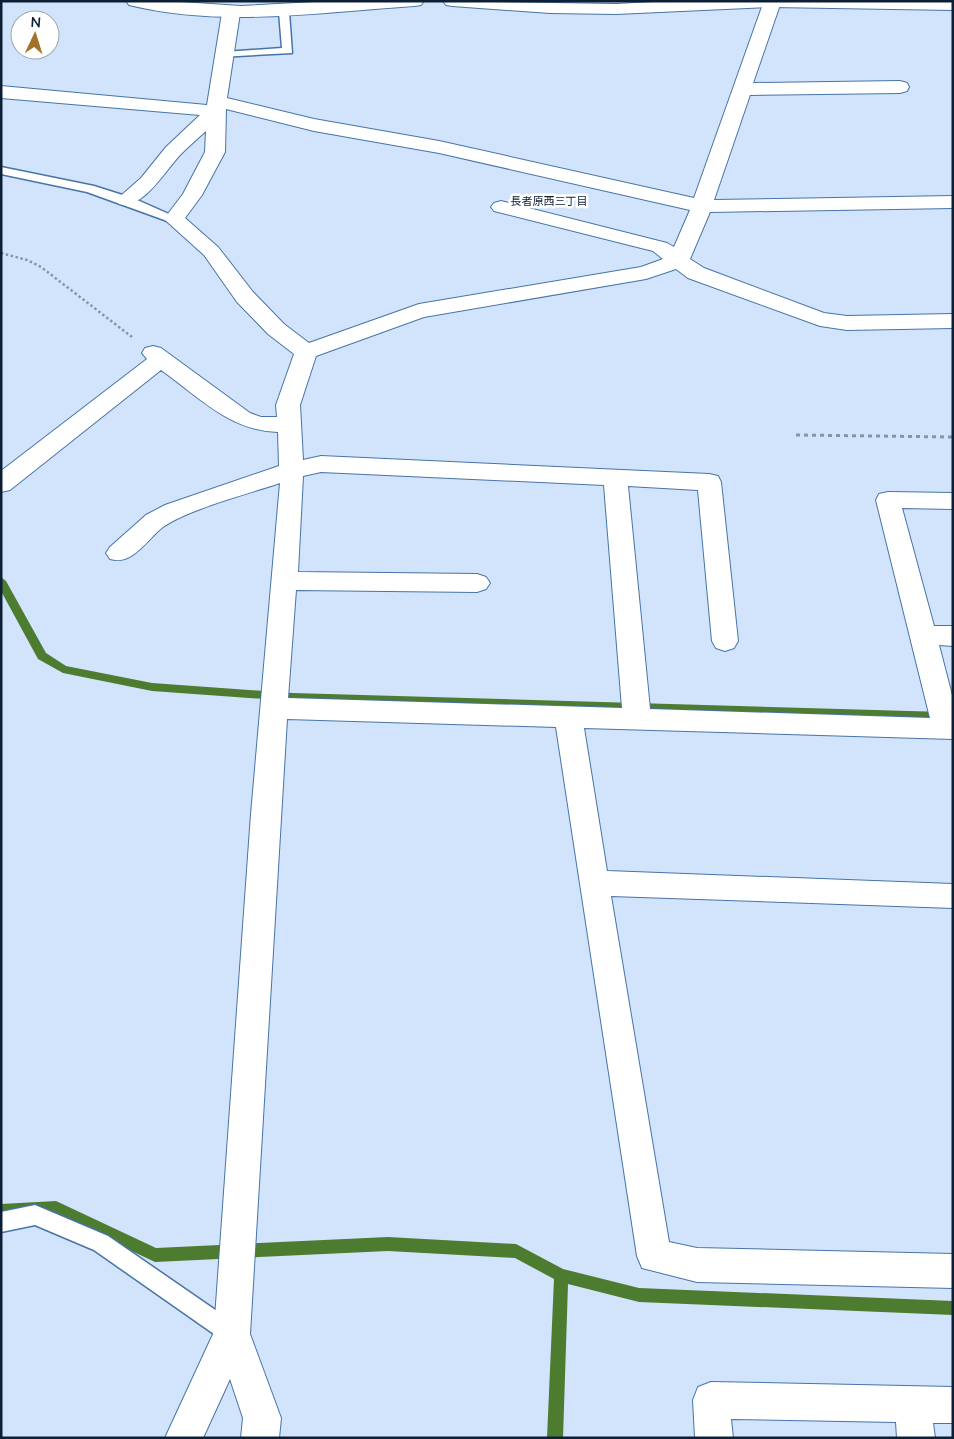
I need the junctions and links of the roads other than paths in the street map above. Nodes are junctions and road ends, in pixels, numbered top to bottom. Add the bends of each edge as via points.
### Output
1 (135, 1) edge
2 (415, 1) edge
3 (452, 1) edge
4 (772, 2) edge
5 (953, 5) edge
6 (284, 12) junction
7 (231, 13) junction
8 (224, 55) junction
9 (900, 87) dead end
10 (742, 89) junction
11 (1, 92) edge
12 (217, 106) junction
13 (1, 170) edge
14 (126, 200) junction
15 (953, 202) edge
16 (501, 206) dead end
17 (702, 206) junction
18 (174, 219) junction
19 (679, 260) junction
20 (953, 321) edge
21 (306, 352) junction
22 (289, 425) junction
23 (292, 470) junction
24 (615, 478) junction
25 (1, 484) edge
26 (953, 501) edge
27 (118, 553) dead end
28 (285, 581) junction
29 (477, 583) dead end
30 (923, 635) junction
31 (953, 636) edge
32 (725, 640) dead end
33 (274, 708) junction
34 (568, 717) junction
35 (638, 719) junction
36 (950, 729) edge
37 (594, 883) junction
38 (953, 896) edge
39 (1, 1222) edge
40 (953, 1271) edge
41 (232, 1334) junction
42 (953, 1405) edge
43 (914, 1421) edge
44 (184, 1438) edge
45 (260, 1438) edge
46 (714, 1438) edge

1 - 7 street via 160,7
2 - 6 street
3 - 4 street via 616,9
4 - 5 street
4 - 10 street
6 - 7 street
6 - 8 lane via 288,51
7 - 8 street
8 - 12 street
9 - 10 street
10 - 17 street
11 - 12 street
12 - 14 street via 148,182
12 - 17 street via 439,147
12 - 18 street via 215,152 192,195
13 - 14 lane
14 - 18 lane
15 - 17 street
16 - 19 street via 660,247
17 - 19 street
18 - 21 street via 211,251 245,297 276,329
19 - 20 street via 696,273 820,319 847,323
19 - 21 street via 646,273 419,311
21 - 22 street via 288,405
22 - 23 street
22 - 25 street via 259,424 242,418 157,356
23 - 24 street via 321,464
23 - 27 street via 174,511 155,521
23 - 28 street
24 - 32 street via 709,482
24 - 35 street
26 - 30 street via 888,500
28 - 29 street
28 - 33 street
30 - 31 street
30 - 36 street
33 - 34 street
33 - 41 street
34 - 35 street
34 - 37 street
35 - 36 street
37 - 38 street
37 - 40 street via 654,1256 697,1266
39 - 41 lane via 35,1215 102,1243
41 - 44 street
41 - 45 street via 262,1418
42 - 43 street
43 - 46 street via 711,1400

